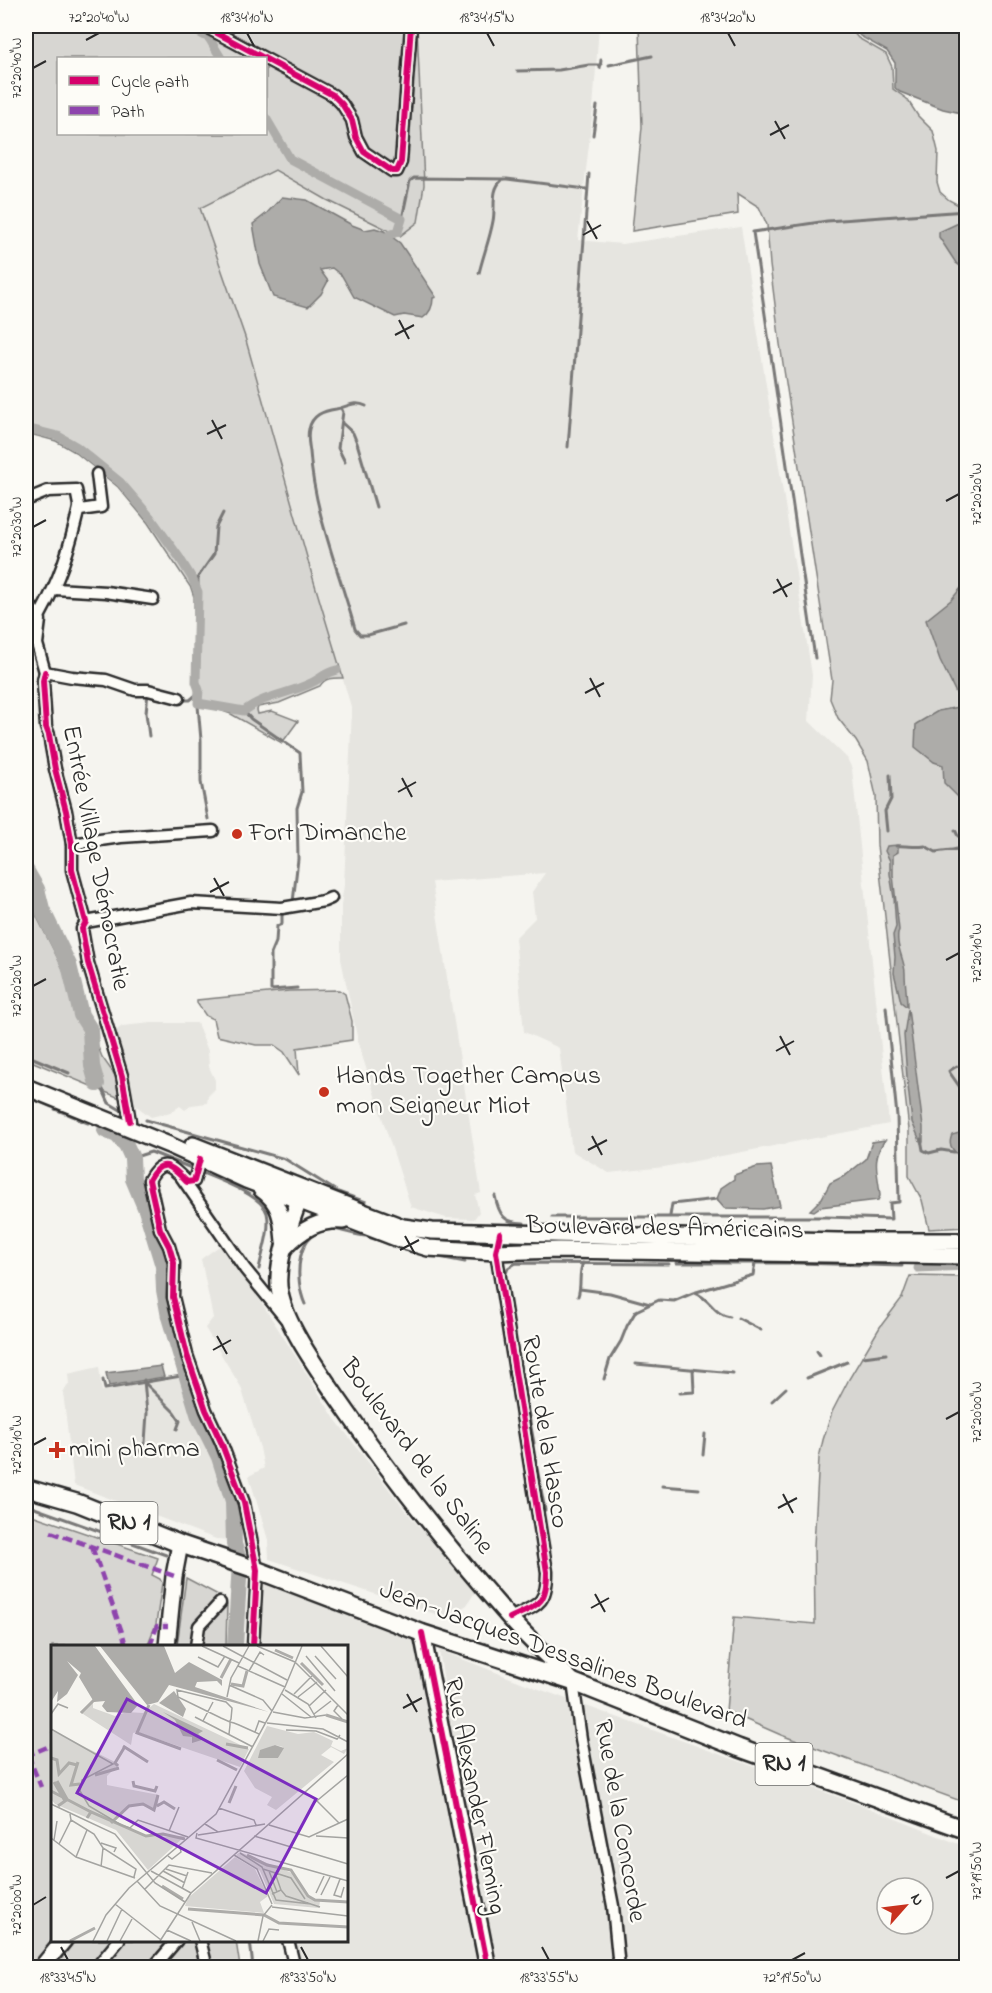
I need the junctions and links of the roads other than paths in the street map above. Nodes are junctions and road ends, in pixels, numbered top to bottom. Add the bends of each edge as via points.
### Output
1 (204, 26) edge
2 (411, 26) edge
3 (262, 57) edge
4 (267, 60) edge
5 (97, 474) dead end
6 (26, 500) edge
7 (80, 510) junction
8 (55, 589) junction
9 (153, 598) dead end
10 (26, 605) edge
11 (39, 617) junction
12 (45, 672) junction
13 (179, 698) dead end
14 (213, 831) dead end
15 (72, 844) junction
16 (331, 898) dead end
17 (86, 922) junction
18 (26, 1079) edge
19 (26, 1087) edge
20 (86, 1108) junction
21 (128, 1122) junction
22 (200, 1159) junction
23 (180, 1176) junction
24 (246, 1180) junction
25 (301, 1195) junction
26 (354, 1222) junction
27 (500, 1233) junction
28 (966, 1241) edge
29 (285, 1246) junction
30 (496, 1252) junction
31 (966, 1256) edge
32 (294, 1329) junction
33 (26, 1488) edge
34 (180, 1544) junction
35 (244, 1566) junction
36 (220, 1603) dead end
37 (510, 1618) junction
38 (422, 1633) junction
39 (167, 1645) edge
40 (196, 1645) edge
41 (254, 1645) edge
42 (573, 1682) junction
43 (966, 1830) edge
44 (63, 1942) edge
45 (118, 1942) edge
46 (176, 1942) edge
47 (200, 1942) edge
48 (288, 1942) edge
49 (41, 1968) edge
50 (96, 1968) edge
51 (153, 1968) edge
52 (207, 1968) edge
53 (295, 1968) edge
54 (488, 1968) edge
55 (619, 1968) edge

1 - 3 street
2 - 4 street via 401,162 397,171 364,152 352,120 333,95
5 - 7 street via 101,507
6 - 7 street via 48,491 76,490
7 - 8 street
8 - 9 street
8 - 11 street
10 - 11 street
11 - 12 street, Entrée Village Démocratie via 37,644
12 - 13 street via 106,680
12 - 15 street, Entrée Village Démocratie via 46,727
14 - 15 street
15 - 17 street, Entrée Village Démocratie via 72,870
16 - 17 street via 282,908 191,903
17 - 21 street, Entrée Village Démocratie via 82,928 88,963 122,1076
18 - 20 main road
19 - 20 main road
20 - 21 main road
21 - 22 main road
21 - 25 main road
22 - 23 street via 194,1181 187,1182
22 - 24 main road
23 - 32 street via 245,1269
23 - 35 street via 163,1165 155,1168 149,1180 160,1229 174,1263 177,1319 206,1410 244,1503
24 - 25 main road
24 - 29 main road via 272,1197 278,1207
25 - 26 main road, Boulevard des Américains
25 - 27 main road, Boulevard des Américains via 403,1227
25 - 29 main road, Boulevard de la Saline
26 - 29 main road via 318,1223
26 - 30 main road, Boulevard des Américains via 429,1248
27 - 28 main road, Boulevard des Américains
27 - 30 street, Route de la Hasco
29 - 32 main road, Boulevard de la Saline via 279,1265 279,1291
30 - 31 main road, Boulevard des Américains
30 - 37 street, Route de la Hasco via 547,1589 536,1605
32 - 37 main road, Boulevard de la Saline via 381,1461
33 - 34 main road, Jean-Jacques Dessalines Boulevard / RN 1 via 78,1503
34 - 35 main road, Jean-Jacques Dessalines Boulevard / RN 1
34 - 39 main road
35 - 38 main road, Jean-Jacques Dessalines Boulevard / RN 1
35 - 41 street
36 - 40 street via 199,1626
37 - 42 main road, Boulevard de la Saline
38 - 42 main road, Jean-Jacques Dessalines Boulevard / RN 1
38 - 54 main road, Rue Alexander Fleming
42 - 43 main road, Jean-Jacques Dessalines Boulevard / RN 1 via 739,1748
42 - 55 street, Rue de la Concorde via 613,1906
44 - 49 main road
45 - 50 street
46 - 51 street
47 - 52 street
48 - 53 street

